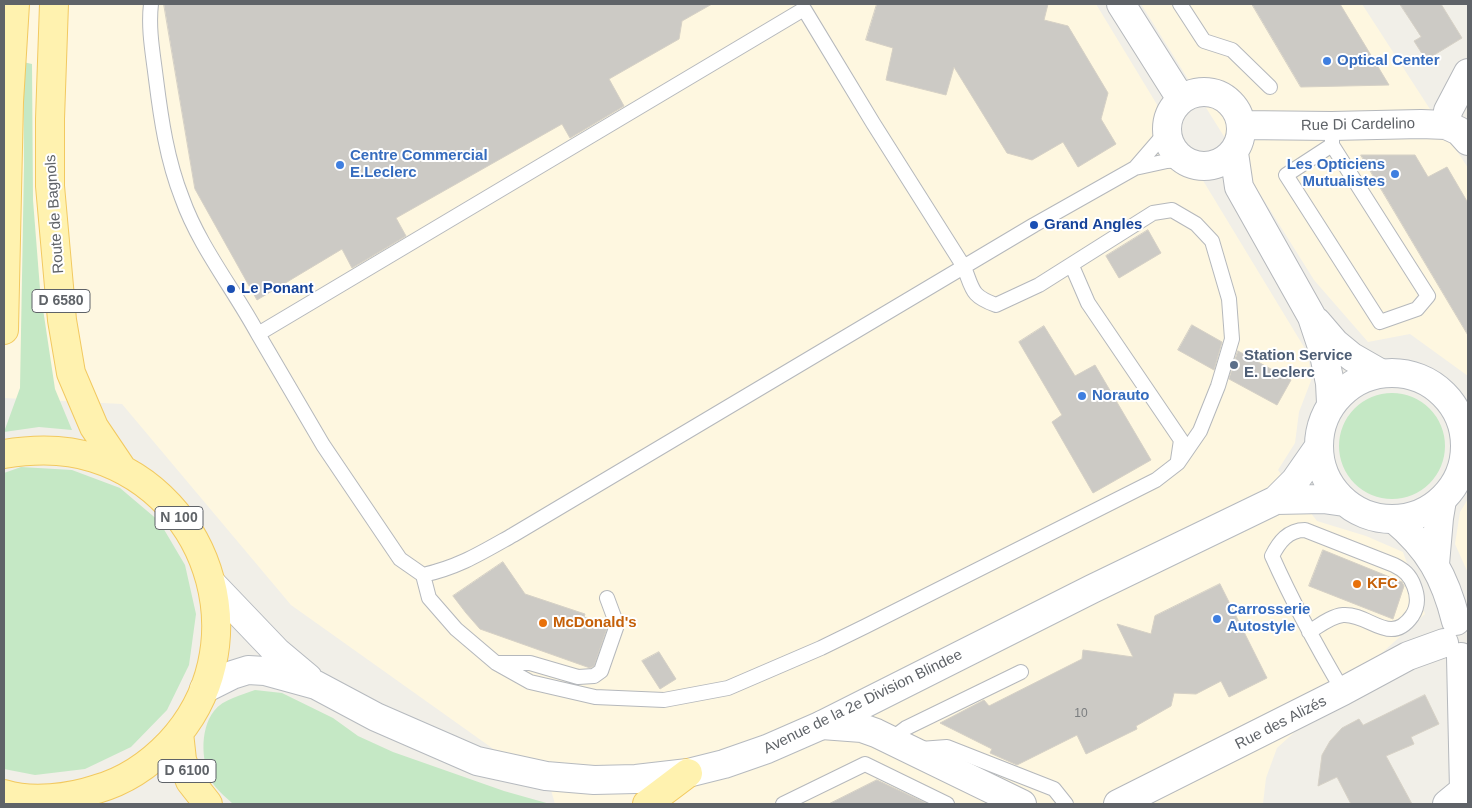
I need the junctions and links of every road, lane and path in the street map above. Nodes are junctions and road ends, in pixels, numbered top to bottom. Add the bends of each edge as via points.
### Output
1 (15, 4) edge
2 (54, 4) edge
3 (151, 4) edge
4 (1121, 4) edge
5 (1180, 4) edge
6 (4, 56) edge
7 (1468, 73) edge
8 (1270, 88) dead end
9 (1181, 99) junction
10 (9, 102) junction
11 (1446, 125) junction
12 (1242, 126) junction
13 (1166, 131) junction
14 (1332, 136) junction
15 (1468, 141) edge
16 (1234, 153) junction
17 (1184, 160) junction
18 (1210, 166) junction
19 (1135, 168) junction
20 (1239, 187) junction
21 (1072, 266) junction
22 (964, 267) junction
23 (1312, 317) junction
24 (4, 330) edge
25 (258, 334) junction
26 (1380, 373) junction
27 (1331, 403) junction
28 (1460, 407) edge
29 (1318, 448) junction
30 (4, 454) edge
31 (1178, 463) junction
32 (1465, 467) edge
33 (123, 470) junction
34 (1276, 500) junction
35 (1442, 500) junction
36 (1344, 502) junction
37 (1394, 519) junction
38 (1435, 564) junction
39 (422, 575) junction
40 (212, 584) junction
41 (607, 598) dead end
42 (1309, 632) junction
43 (1459, 639) edge
44 (496, 663) junction
45 (1021, 672) dead end
46 (316, 685) junction
47 (204, 689) junction
48 (1343, 691) junction
49 (822, 725) junction
50 (179, 732) junction
51 (900, 745) junction
52 (688, 773) junction
53 (4, 794) edge
54 (82, 794) junction
55 (1460, 795) edge
56 (116, 804) edge
57 (208, 804) edge
58 (647, 804) edge
59 (782, 804) edge
60 (947, 804) edge
61 (1022, 804) edge
62 (1066, 804) edge
63 (1118, 804) edge

1 - 10 main road
2 - 33 main road, Route de Bagnols / D 6580 via 50,186 62,320 71,373 94,427
3 - 25 lane via 150,35 162,126 182,199 196,230
4 - 9 street
5 - 8 lane via 1204,41 1232,50
6 - 10 main road
7 - 11 street via 1448,111
9 - 12 street via 1202,92 1219,95 1233,105
9 - 13 street via 1173,108
10 - 24 main road
11 - 14 street, Rue Di Cardelino via 1421,124
11 - 15 street via 1459,131
12 - 14 street, Rue Di Cardelino
12 - 16 street via 1242,135
13 - 17 street via 1172,147
13 - 19 lane
14 - 14 lane via 1286,174 1380,322 1416,309 1428,296
16 - 18 street via 1223,162
16 - 20 street
17 - 18 street
17 - 19 lane
18 - 20 street
19 - 22 lane
20 - 23 street
21 - 22 lane via 996,305 981,300 973,291
21 - 31 lane via 1088,303 1181,440
21 - 31 lane via 1153,213 1172,210 1196,224 1212,241 1229,299 1232,340 1200,431
22 - 25 lane via 804,9
22 - 39 lane via 513,535 464,562
23 - 26 street via 1352,357
23 - 27 street via 1323,350
25 - 39 lane via 323,445 400,559
26 - 27 street via 1362,378
26 - 28 street via 1401,373 1420,378
27 - 29 street via 1319,433
28 - 32 street
29 - 34 street, Avenue de la 2e Division Blindee via 1295,481
29 - 36 street via 1322,468
30 - 33 main road, N 100 via 29,450 61,451 93,457
31 - 44 lane via 1156,480 866,626 728,688 664,700 595,697 530,682
32 - 35 street
33 - 40 main road, N 100 via 170,506 189,530 203,556
34 - 36 street, Avenue de la 2e Division Blindee
34 - 49 street, Avenue de la 2e Division Blindee
35 - 37 street via 1427,510
35 - 38 street
36 - 37 street via 1368,515
37 - 38 street
38 - 43 street via 1452,607
39 - 44 lane via 429,598 456,629
40 - 46 street, Avenue de la 2e Division Blindee via 277,652
40 - 47 main road, N 100 via 217,619 214,654
41 - 44 lane via 617,625 601,670 594,676 578,677 530,663
42 - 42 lane via 1272,556 1280,542 1296,530 1305,530 1403,569 1415,588 1417,603 1414,613 1400,627 1389,630 1343,615
42 - 48 lane
43 - 48 street, Rue des Alizés via 1408,656
43 - 55 street
45 - 51 lane via 906,728
46 - 47 street, Avenue de la 2e Division Blindee via 265,670 248,670 232,674
46 - 52 street, Avenue de la 2e Division Blindee via 376,718 477,760 546,776 594,780
47 - 50 main road, N 100 via 194,712
48 - 63 street, Rue des Alizés
49 - 51 street via 862,728
49 - 52 street, Avenue de la 2e Division Blindee via 768,749
50 - 54 main road, N 100 via 136,772
50 - 57 main road, D 6100 via 182,760 190,781
51 - 61 street
51 - 62 lane via 947,746 1054,788
52 - 58 main road
53 - 54 main road, N 100 via 46,799
54 - 56 main road
59 - 60 lane via 865,764

